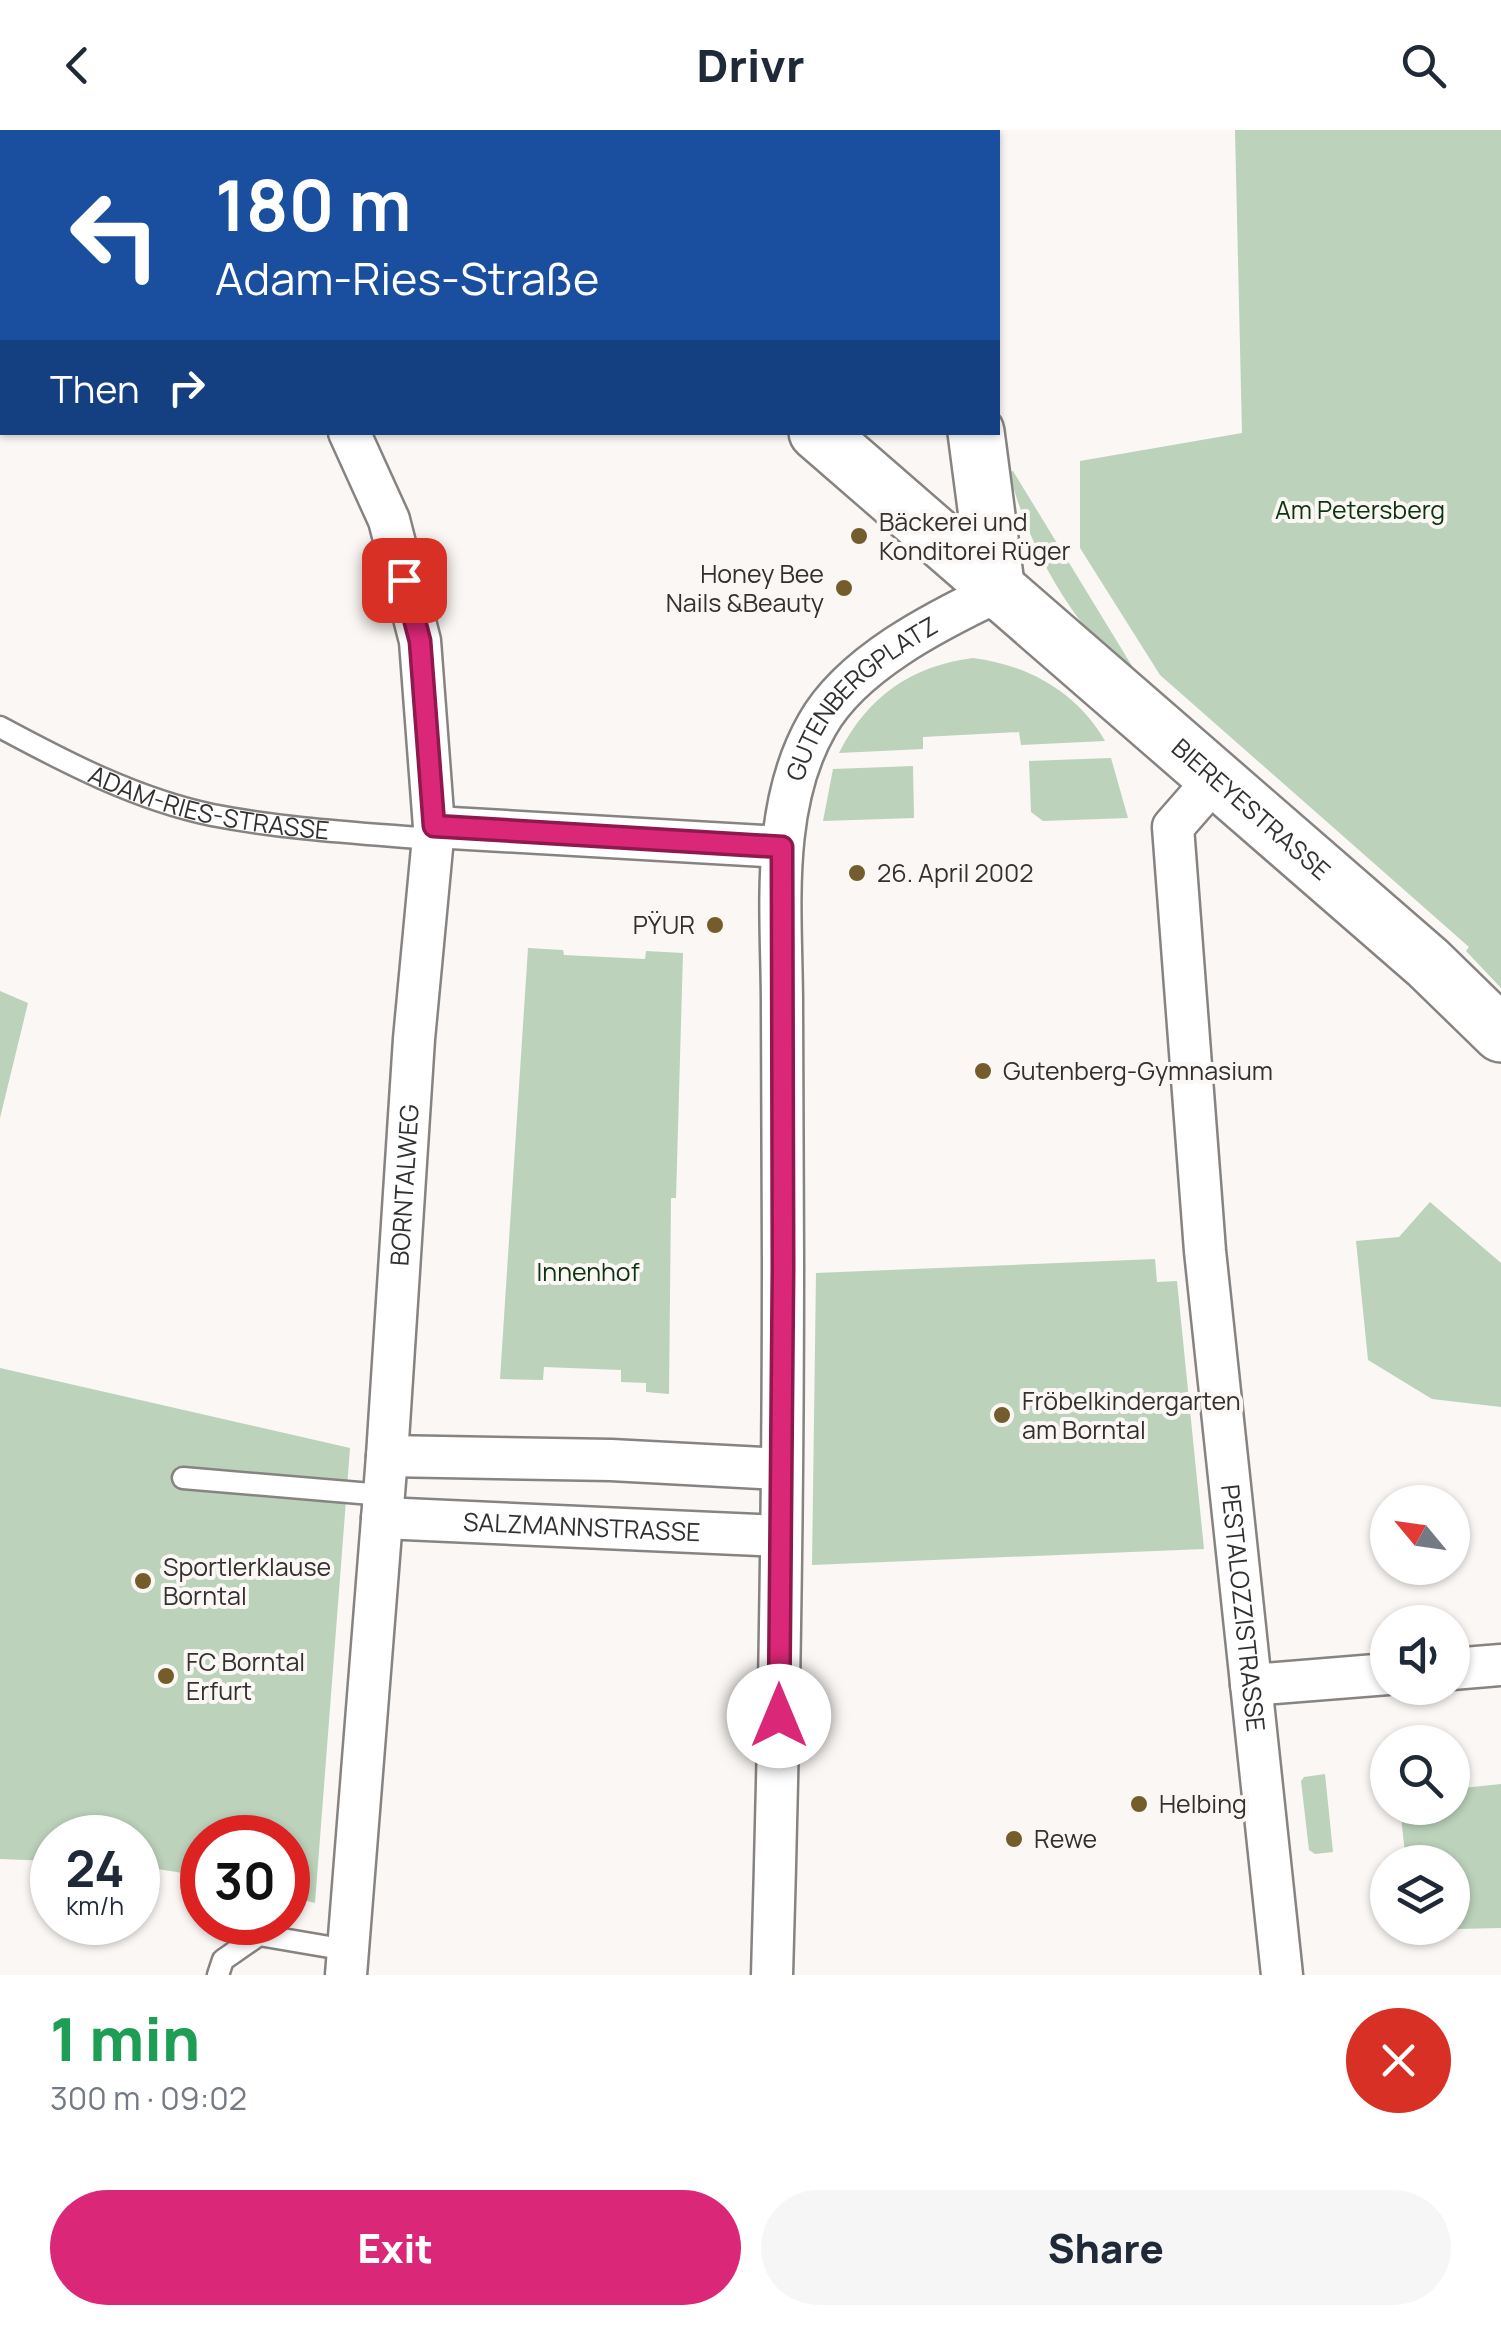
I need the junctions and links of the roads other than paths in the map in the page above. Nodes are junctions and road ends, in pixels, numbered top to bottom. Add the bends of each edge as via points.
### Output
1 (349, 435) edge
2 (820, 435) edge
3 (976, 435) edge
4 (997, 592) junction
5 (0, 728) edge
6 (1215, 779) junction
7 (433, 833) junction
8 (782, 847) junction
9 (1501, 1034) edge
10 (780, 1469) junction
11 (183, 1478) dead end
12 (384, 1490) junction
13 (780, 1536) junction
14 (1501, 1665) edge
15 (1470, 1668) edge
16 (1370, 1675) edge
17 (1251, 1685) junction
18 (346, 1962) edge
19 (218, 1975) edge
20 (772, 1975) edge
21 (1282, 1975) edge

1 - 7 street, BORNTALWEG via 389,520 420,641
2 - 4 main road, BIEREYESTRASSE
3 - 4 main road
4 - 6 main road, BIEREYESTRASSE
4 - 8 street, GUTENBERGPLATZ via 893,648 850,685 818,723 801,761
5 - 7 lane, ADAM-RIES-STRASSE via 102,779 211,815 283,826
6 - 9 main road, BIEREYESTRASSE
6 - 17 street, PESTALOZZISTRASSE via 1173,827 1205,1251
7 - 8 street, ADAM-RIES-STRASSE
7 - 12 street, BORNTALWEG
8 - 10 street, GUTENBERGPLATZ
10 - 12 street via 611,1460
10 - 13 street, GUTENBERGPLATZ
11 - 12 lane
12 - 13 street, SALZMANNSTRASSE
12 - 18 street, BORNTALWEG
13 - 20 street, GUTENBERGPLATZ
14 - 15 street
16 - 17 street
17 - 21 street, PESTALOZZISTRASSE
18 - 19 lane, BORNTALWEG via 259,1935 223,1960

